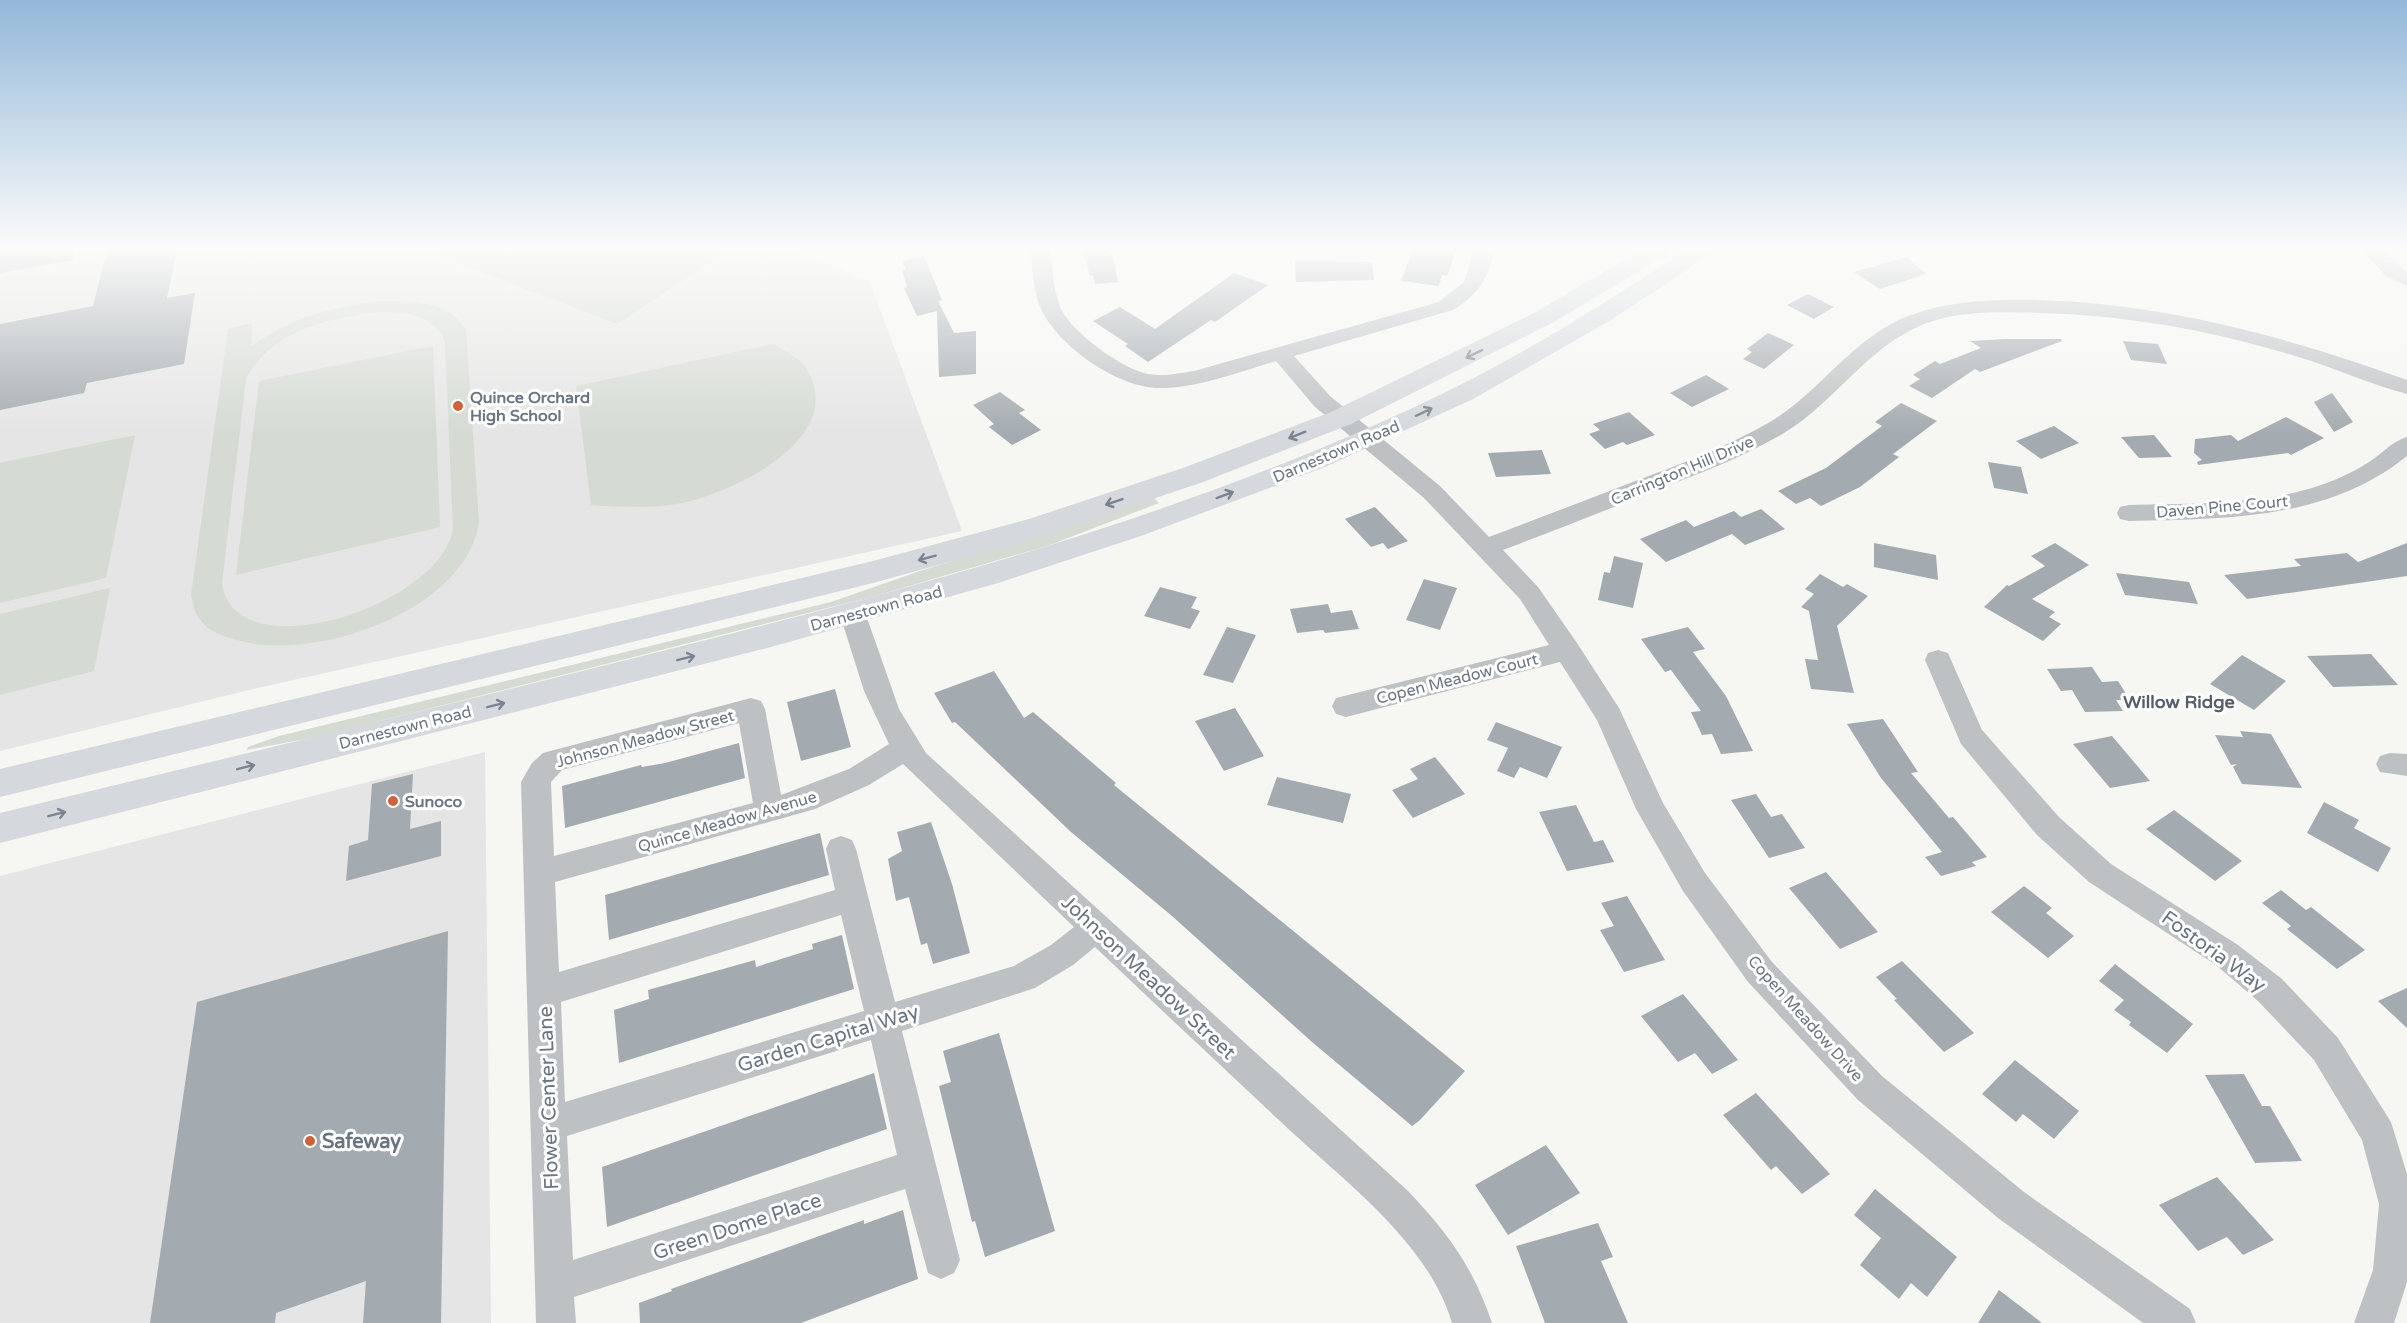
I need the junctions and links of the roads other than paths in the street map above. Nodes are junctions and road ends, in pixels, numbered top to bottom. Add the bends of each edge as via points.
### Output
1 (1053, 312) edge
2 (1422, 312) edge
3 (1554, 312) edge
4 (1607, 312) edge
5 (1957, 312) edge
6 (2110, 312) edge
7 (1281, 354) junction
8 (2407, 387) edge
9 (1341, 418) junction
10 (1367, 439) junction
11 (2407, 444) edge
12 (2129, 513) dead end
13 (1487, 547) junction
14 (853, 615) junction
15 (1568, 650) junction
16 (1938, 660) dead end
17 (1346, 706) dead end
18 (906, 748) junction
19 (0, 783) edge
20 (769, 811) junction
21 (0, 828) edge
22 (841, 849) dead end
23 (540, 873) junction
24 (853, 898) junction
25 (1096, 928) junction
26 (544, 992) junction
27 (884, 1021) junction
28 (549, 1124) junction
29 (919, 1166) junction
30 (941, 1260) dead end
31 (555, 1285) junction
32 (556, 1323) edge
33 (1472, 1323) edge
34 (2176, 1323) edge
35 (2374, 1323) edge

1 - 7 street via 1065,330 1121,372 1146,380 1196,377
2 - 7 street
3 -> 9 main road, Darnestown Road
10 -> 4 main road, Darnestown Road via 1447,402
5 - 13 street, Carrington Hill Drive via 1922,318 1883,335 1863,349 1809,405 1755,440 1698,466
6 - 8 street, Carrington Hill Drive via 2193,323 2309,352
7 - 9 street, Copen Meadow Drive
9 - 10 street, Copen Meadow Drive
9 -> 19 main road, Darnestown Road via 1106,505 945,554
10 - 13 street, Copen Meadow Drive via 1432,492
14 -> 10 main road, Darnestown Road via 1106,538
11 - 12 street, Daven Pine Court via 2364,477 2294,501
13 - 15 street, Copen Meadow Drive via 1529,592
14 - 18 street, Johnson Meadow Street via 881,705
21 -> 14 main road, Darnestown Road
15 - 17 street, Copen Meadow Court
15 - 34 street, Copen Meadow Drive via 1609,716 1652,809 1694,882 1761,972 1870,1088 2011,1205
16 - 35 street, Fostoria Way via 1971,736 2048,826 2100,873 2227,955 2270,990 2326,1049 2378,1134 2397,1204 2392,1270
18 - 20 street, Quince Meadow Avenue via 831,791
18 - 25 street, Johnson Meadow Street
20 - 23 street, Quince Meadow Avenue
20 - 23 street, Johnson Meadow Street via 751,709 553,761 536,782
22 - 24 street
23 - 26 street, Flower Center Lane
24 - 26 street
24 - 27 street
25 - 27 street, Garden Capital Way via 1062,955 1023,978
25 - 33 street, Johnson Meadow Street via 1395,1204 1442,1253 1466,1301
26 - 28 street, Flower Center Lane
27 - 28 street, Garden Capital Way
27 - 29 street
28 - 31 street, Flower Center Lane
29 - 30 street
29 - 31 street, Green Dome Place
31 - 32 street, Flower Center Lane

